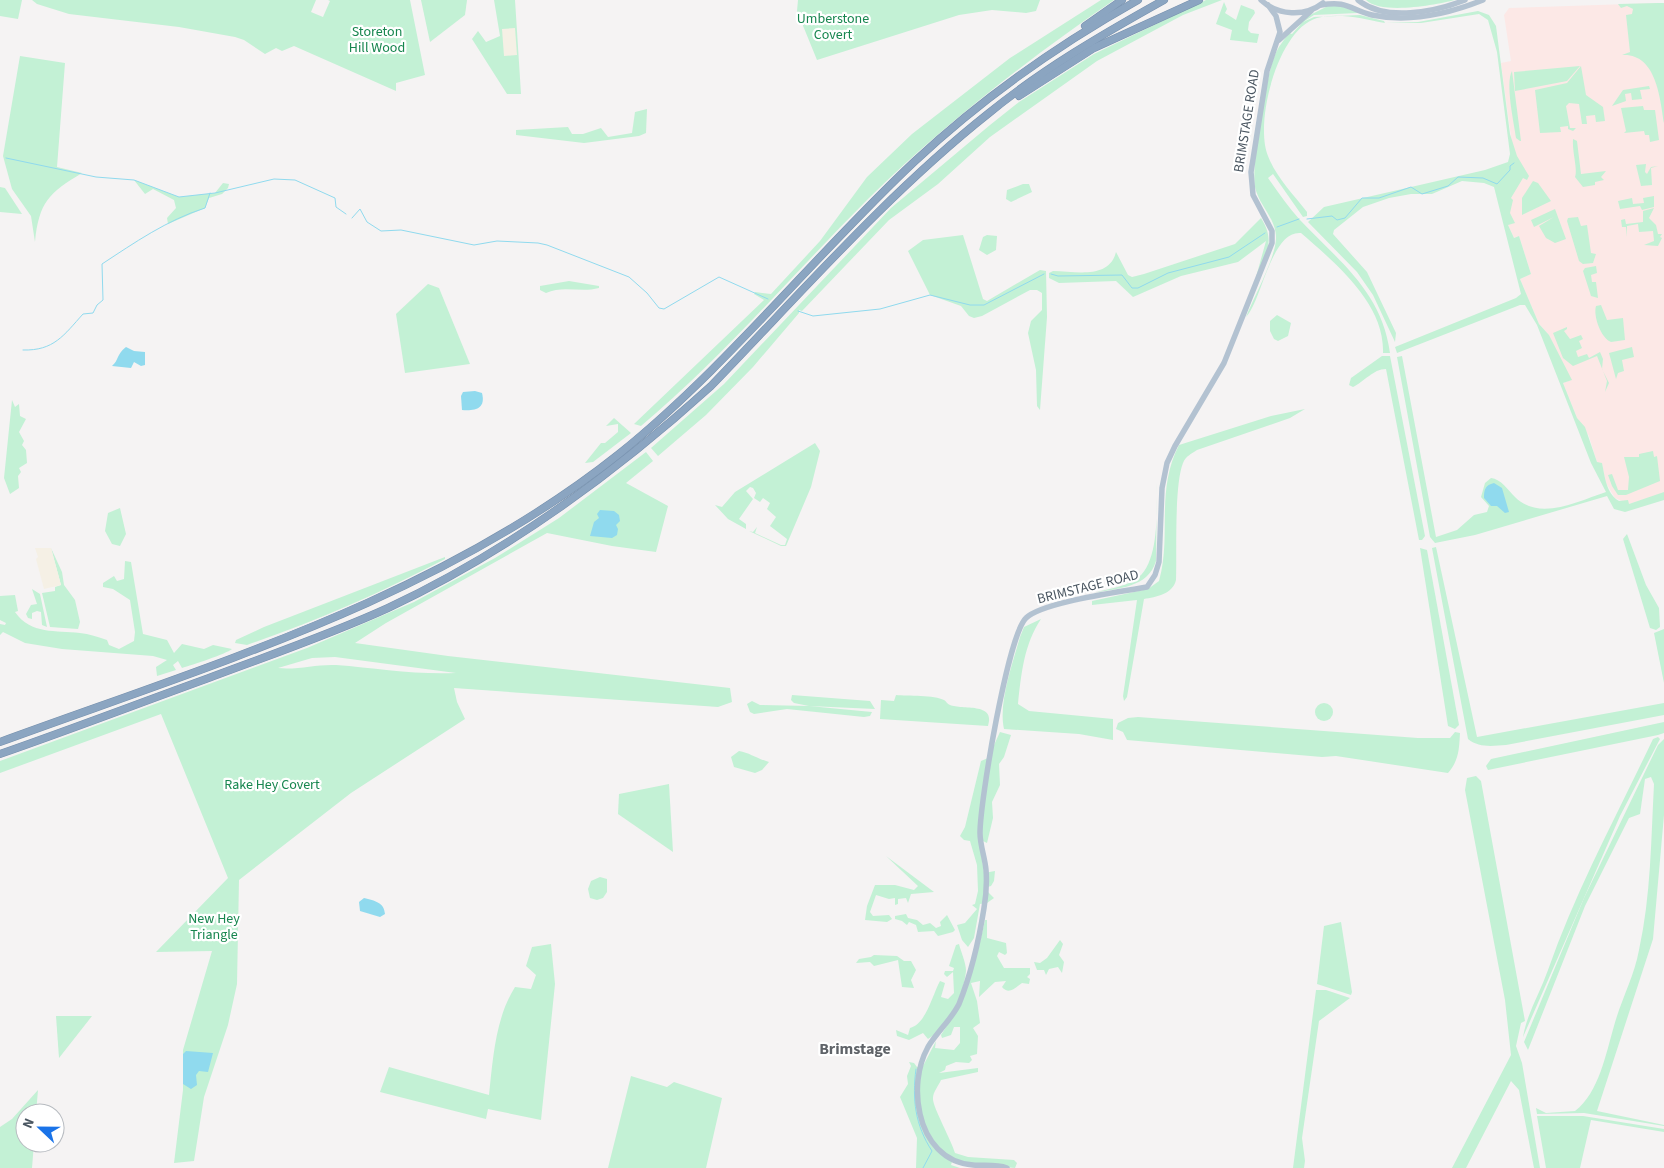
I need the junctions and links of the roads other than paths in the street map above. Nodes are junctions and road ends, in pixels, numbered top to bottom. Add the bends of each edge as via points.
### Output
1 (1122, 0) edge
2 (1138, 0) edge
3 (1164, 0) edge
4 (1199, 0) edge
5 (1261, 0) edge
6 (1327, 0) edge
7 (1358, 0) edge
8 (1465, 0) edge
9 (1483, 0) edge
10 (1321, 4) junction
11 (1268, 5) junction
12 (1315, 8) junction
13 (1279, 40) junction
14 (1039, 62) junction
15 (988, 113) junction
16 (0, 742) edge
17 (0, 754) edge
18 (1007, 1168) edge

1 - 14 highway
2 - 14 highway
3 - 15 highway via 1053,66
4 - 15 highway via 1094,48
5 - 11 main road
6 - 10 main road
7 - 8 main road via 1377,9 1400,12 1432,9
9 - 10 main road via 1441,14 1411,18 1370,14 1341,2
10 - 12 main road
11 - 12 main road via 1291,13
11 - 13 main road via 1279,22
12 - 13 main road, BRIMSTAGE ROAD
13 - 18 main road, BRIMSTAGE ROAD via 1267,71 1251,172 1253,195 1272,231 1271,250 1224,363 1167,463 1162,488 1159,562 1155,575 1147,586 1043,608 1026,617 1008,668 983,791 980,835 986,880 973,961 958,1004 928,1047 917,1085 922,1122 939,1151 956,1162
14 - 16 highway via 916,160 706,377 649,428 530,516 420,579 310,628
15 - 17 highway via 891,199 711,386 639,449 521,534 388,607 271,655

